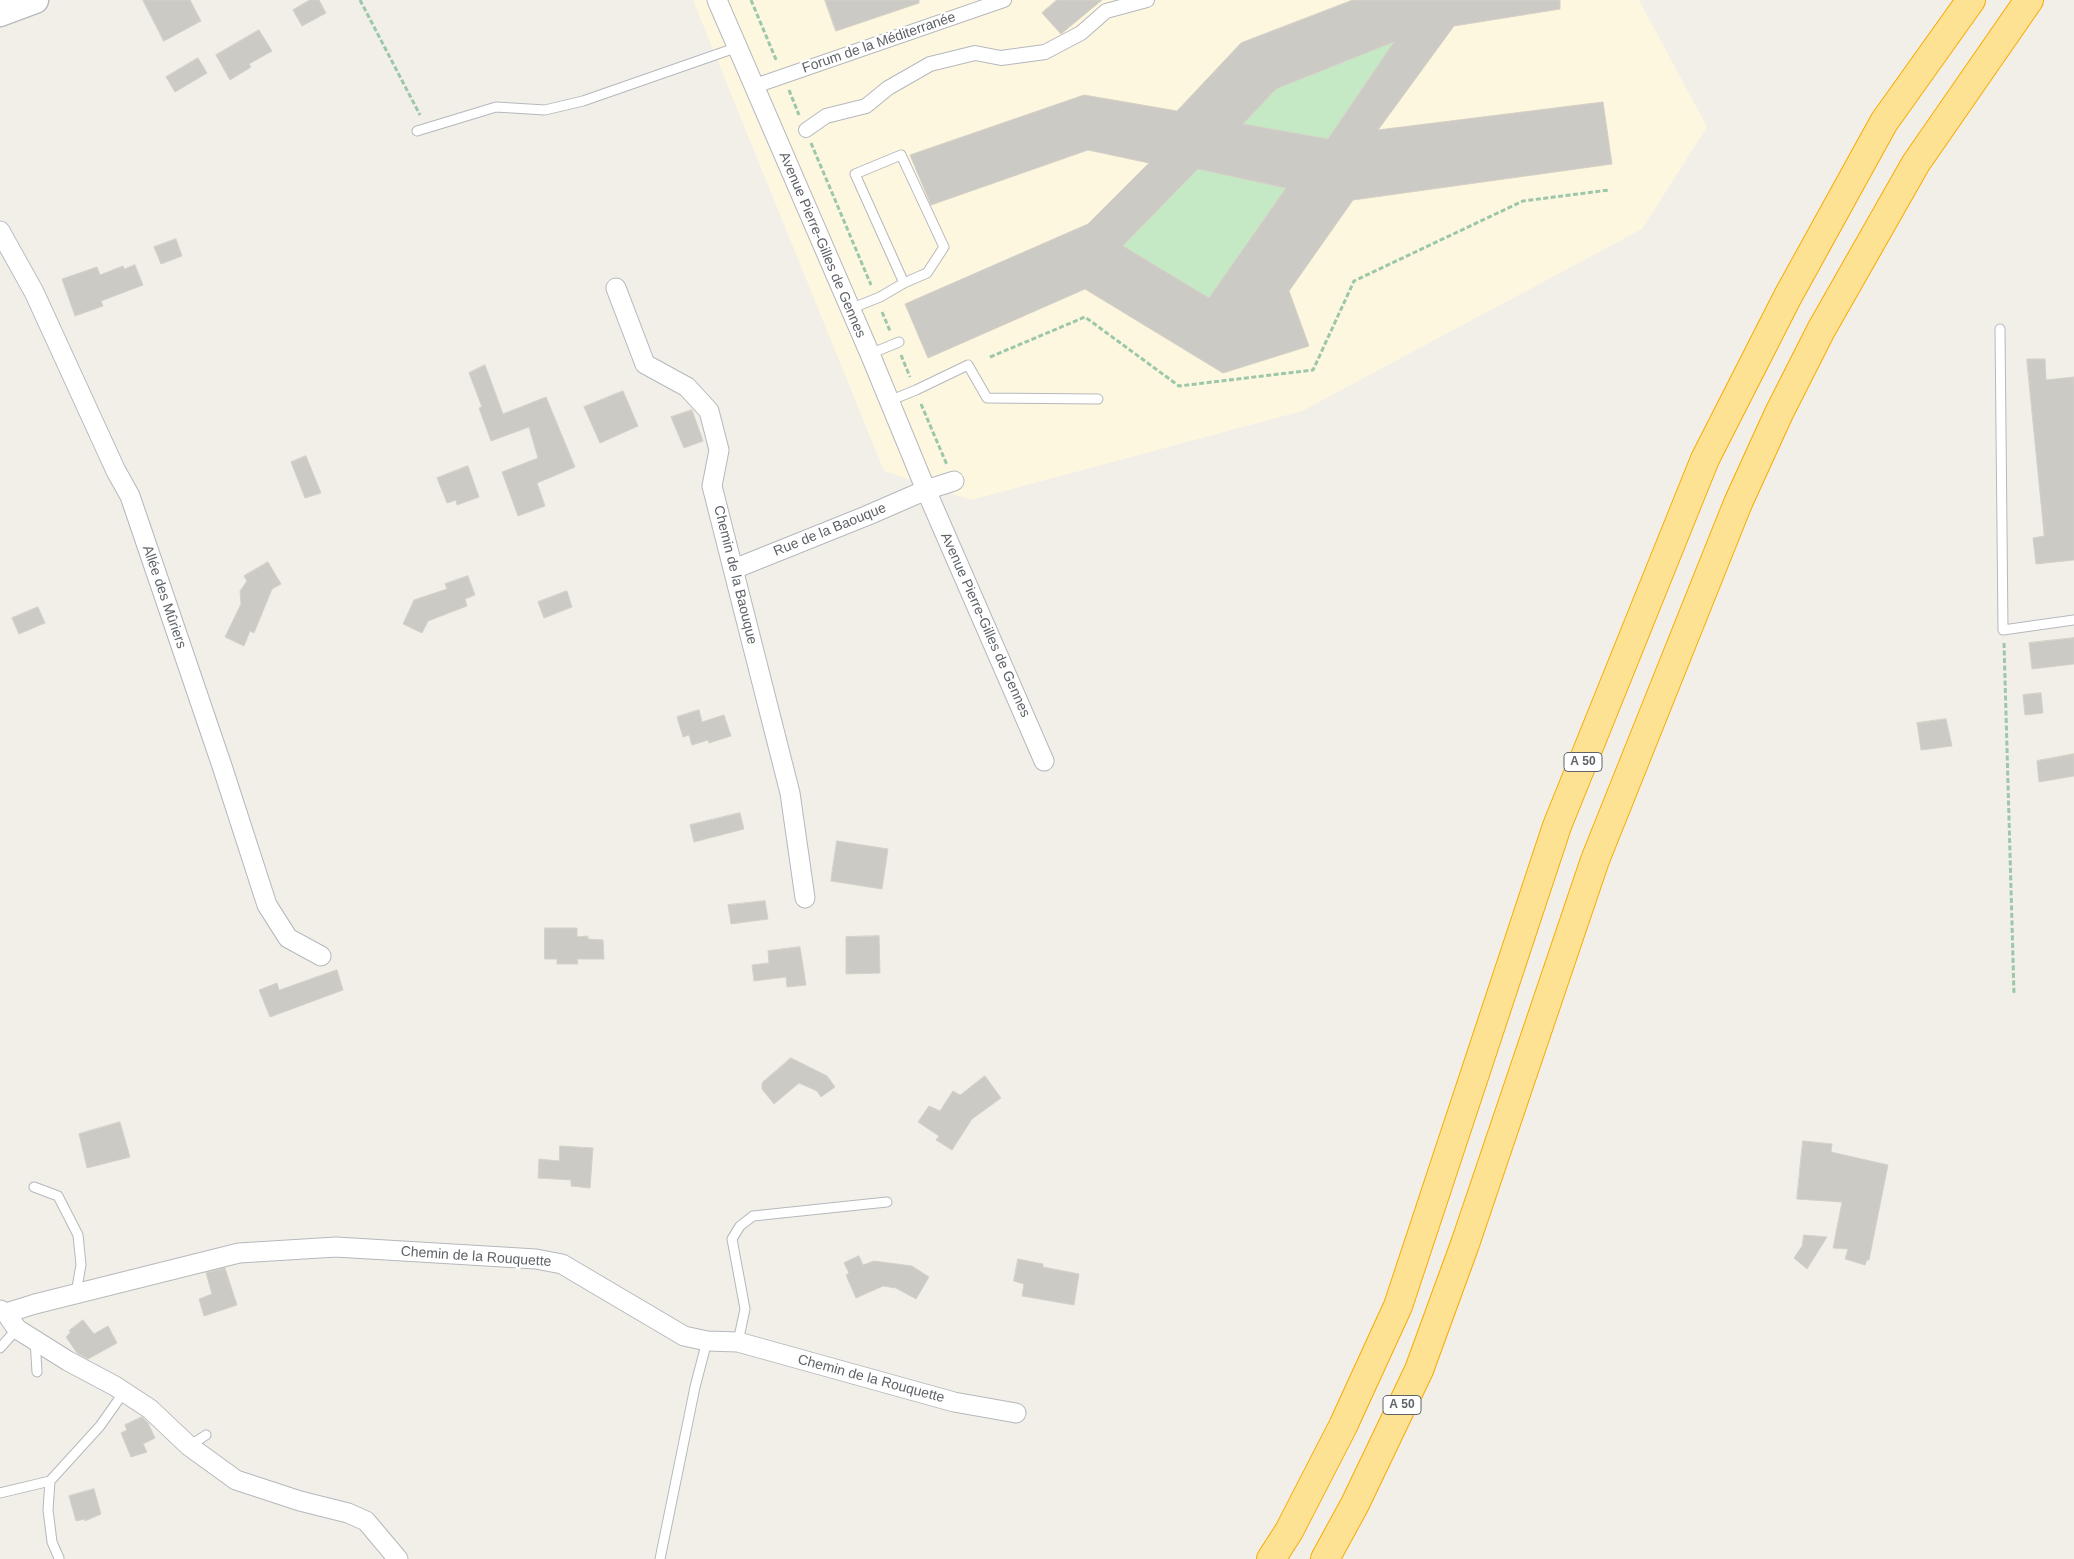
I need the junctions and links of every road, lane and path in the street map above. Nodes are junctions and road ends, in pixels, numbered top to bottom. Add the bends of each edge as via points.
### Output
1 (360, 0) edge
2 (717, 0) edge
3 (751, 0) edge
4 (1004, 0) edge
5 (1147, 0) edge
6 (1971, 0) edge
7 (2029, 0) edge
8 (30, 1) edge
9 (0, 13) edge
10 (738, 47) junction
11 (783, 76) junction
12 (755, 86) junction
13 (428, 129) junction
14 (806, 130) junction
15 (417, 131) dead end
16 (1609, 190) dead end
17 (0, 231) edge
18 (904, 283) junction
19 (616, 288) dead end
20 (876, 298) junction
21 (850, 309) junction
22 (2000, 329) dead end
23 (899, 342) dead end
24 (870, 354) junction
25 (990, 357) dead end
26 (1098, 399) dead end
27 (889, 401) junction
28 (954, 481) dead end
29 (926, 490) junction
30 (734, 569) junction
31 (2074, 620) edge
32 (2003, 630) junction
33 (1044, 761) dead end
34 (804, 898) dead end
35 (321, 956) dead end
36 (2014, 994) dead end
37 (34, 1187) dead end
38 (887, 1202) dead end
39 (76, 1293) junction
40 (3, 1312) edge
41 (17, 1329) junction
42 (35, 1340) junction
43 (707, 1341) junction
44 (738, 1342) junction
45 (0, 1348) edge
46 (37, 1372) dead end
47 (124, 1392) junction
48 (1016, 1413) dead end
49 (206, 1435) dead end
50 (189, 1446) junction
51 (50, 1481) junction
52 (0, 1493) edge
53 (59, 1558) edge
54 (398, 1559) edge
55 (660, 1559) edge
56 (1272, 1559) edge
57 (1325, 1559) edge

1 - 13 path
2 - 10 street, Avenue Pierre-Gilles de Gennes
3 - 11 path
4 - 11 street, Forum de la Méditerranée
5 - 14 street via 1106,11 1081,33 1045,52 1001,58 975,53 930,64 888,88 866,106 826,116
6 - 56 highway, A 50 via 1884,122 1788,296 1705,459 1557,826 1398,1306 1343,1426
7 - 57 highway, A 50 via 1916,162 1821,330 1742,494 1594,860 1419,1370
8 - 9 main road
10 - 12 street, Avenue Pierre-Gilles de Gennes
10 - 13 lane via 583,101 545,110 496,107
11 - 12 street, Forum de la Méditerranée
11 - 14 path
12 - 21 street, Avenue Pierre-Gilles de Gennes
13 - 15 lane
14 - 20 path
16 - 25 path via 1523,201 1354,281 1313,370 1179,386 1085,317
17 - 35 street, Allée des Mûriers via 34,292 130,496 267,904 288,938
18 - 18 lane via 927,273 944,247 900,155 855,174
18 - 20 lane
19 - 30 street, Chemin de la Baouque via 645,364 687,386 709,411 719,450 712,486
20 - 21 lane
21 - 24 street, Avenue Pierre-Gilles de Gennes
22 - 32 lane
23 - 24 lane
24 - 27 street, Avenue Pierre-Gilles de Gennes
26 - 27 lane via 987,398 968,365
27 - 29 street, Avenue Pierre-Gilles de Gennes
28 - 29 street
29 - 30 street, Rue de la Baouque
29 - 33 street, Avenue Pierre-Gilles de Gennes
30 - 34 street, Chemin de la Baouque via 790,793
31 - 32 lane
32 - 36 path
37 - 39 lane via 58,1196 78,1235 81,1265
38 - 44 lane via 753,1216 740,1226 732,1239 745,1310
39 - 40 street, Chemin de la Rouquette
39 - 43 street, Chemin de la Rouquette via 239,1253 336,1247 536,1259 562,1264 684,1336
40 - 41 street
41 - 42 street
41 - 45 lane
42 - 46 lane
42 - 47 street
43 - 44 street, Chemin de la Rouquette
43 - 55 lane
44 - 48 street, Chemin de la Rouquette via 954,1402
47 - 50 street via 150,1409
47 - 51 lane via 100,1426
49 - 50 lane
50 - 54 street via 236,1480 366,1521
51 - 52 lane
51 - 53 lane via 48,1510 52,1542

